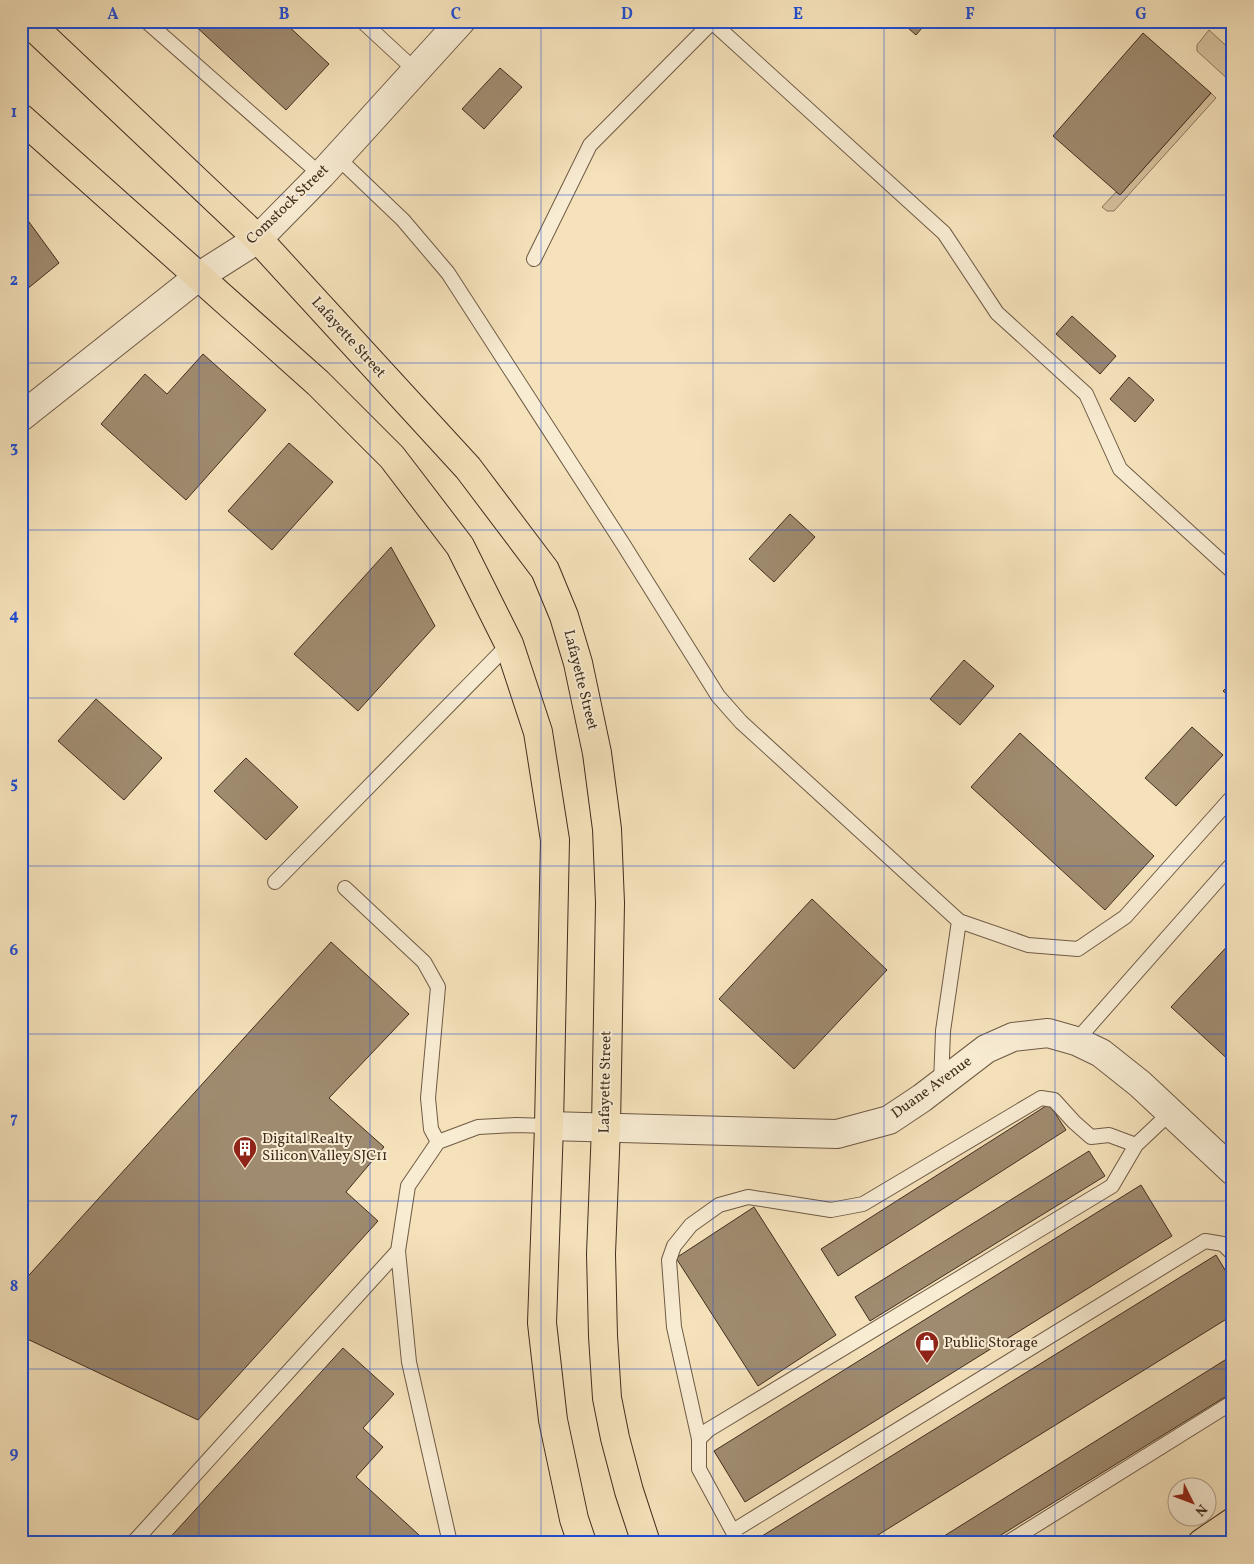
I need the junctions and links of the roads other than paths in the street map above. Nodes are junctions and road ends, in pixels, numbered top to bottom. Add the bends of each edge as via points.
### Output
1 (146, 21) edge
2 (362, 21) edge
3 (461, 21) edge
4 (37, 25) edge
5 (416, 71) junction
6 (21, 118) edge
7 (329, 166) junction
8 (258, 239) junction
9 (534, 259) dead end
10 (198, 277) junction
11 (21, 417) edge
12 (1233, 572) edge
13 (509, 644) junction
14 (1233, 796) edge
15 (1233, 863) edge
16 (275, 882) dead end
17 (345, 888) dead end
18 (960, 921) junction
19 (1076, 1041) junction
20 (941, 1084) junction
21 (1171, 1112) junction
22 (549, 1126) junction
23 (606, 1127) junction
24 (438, 1142) junction
25 (1136, 1145) junction
26 (1233, 1171) edge
27 (398, 1251) junction
28 (1233, 1254) edge
29 (1233, 1402) edge
30 (699, 1439) junction
31 (1233, 1522) edge
32 (736, 1537) edge
33 (133, 1543) edge
34 (450, 1543) edge
35 (582, 1543) edge
36 (646, 1543) edge
37 (1007, 1543) edge
38 (1202, 1543) edge

1 - 7 lane
2 - 5 lane
3 - 5 street, Comstock Street
4 - 8 main road, Lafayette Street
5 - 7 street, Comstock Street
6 - 10 main road
7 - 8 street, Comstock Street
7 - 18 lane via 403,220 448,273 718,696 741,722
8 - 10 street, Comstock Street
8 - 23 main road, Lafayette Street via 468,468 545,570 564,616 578,663 597,753 607,829 610,903
9 - 12 lane via 590,145 712,22 944,233 997,314 1086,394 1120,469
10 - 11 street, Comstock Street
10 - 13 main road via 318,383 392,457 460,546
13 - 16 lane
13 - 22 main road via 538,732 555,840
14 - 18 lane via 1125,917 1078,949 1028,945
15 - 19 lane
17 - 24 lane via 424,962 438,986 428,1098 431,1129
18 - 20 lane via 943,1031
19 - 20 street, Duane Avenue via 1048,1033 1013,1037 986,1049
19 - 21 street, Duane Avenue via 1101,1053
20 - 23 street, Duane Avenue via 889,1120 837,1134
21 - 25 lane
21 - 26 street, Duane Avenue
22 - 23 street, Duane Avenue
22 - 24 lane via 478,1127
22 - 35 main road via 542,1323 553,1420
23 - 36 main road, Lafayette Street via 601,1254 607,1398 626,1482
24 - 27 lane via 408,1186
25 - 30 lane via 1112,1186 708,1430
25 - 30 lane via 1109,1135 1091,1138 1054,1100 1041,1098 863,1204 831,1210 748,1197 719,1205 691,1225 674,1246 669,1260 674,1327
27 - 33 lane
27 - 34 lane via 410,1362
28 - 32 lane via 1223,1244 1205,1241
29 - 37 lane
30 - 32 lane via 699,1469
31 - 38 main road

